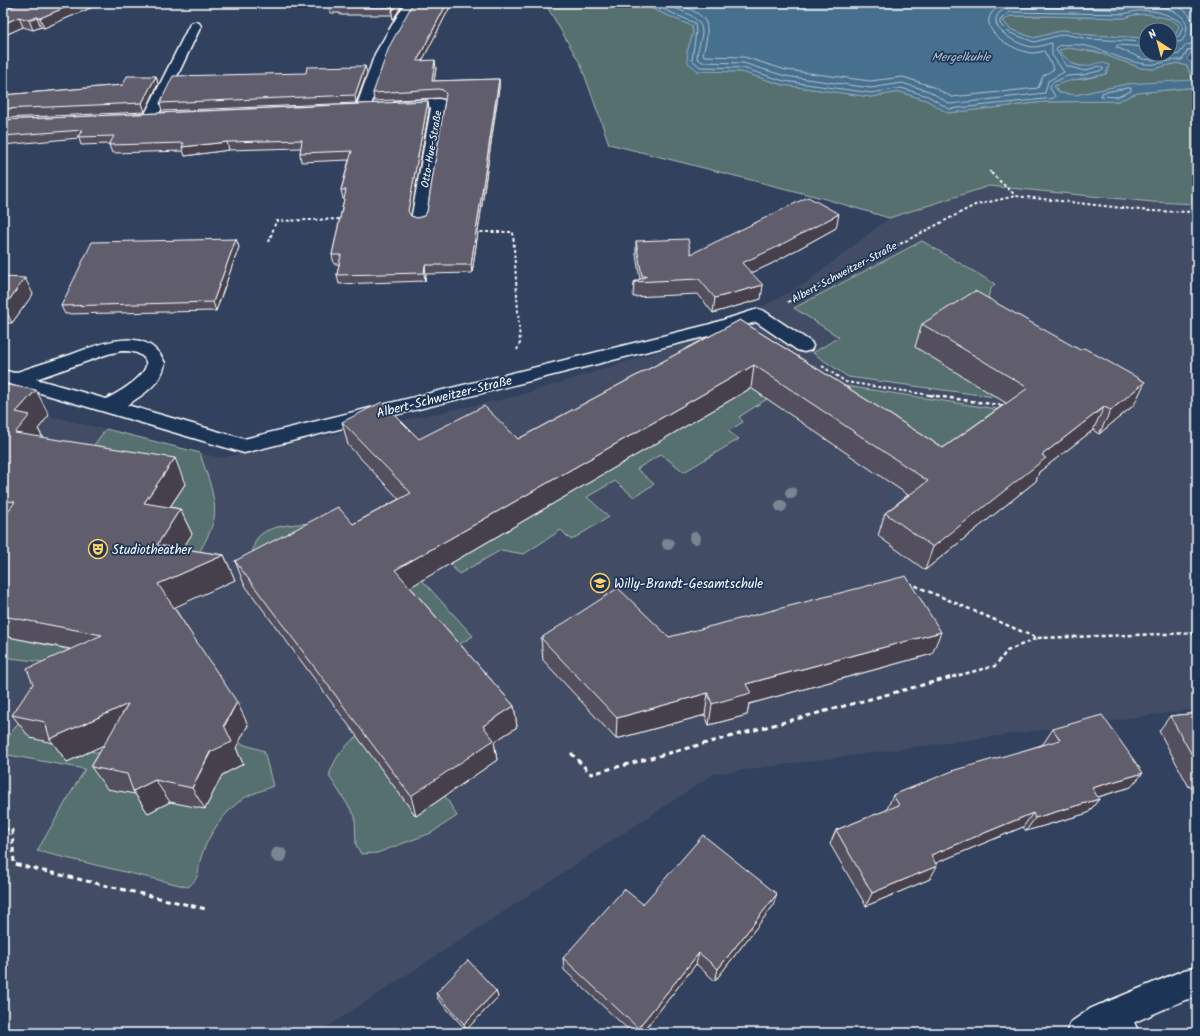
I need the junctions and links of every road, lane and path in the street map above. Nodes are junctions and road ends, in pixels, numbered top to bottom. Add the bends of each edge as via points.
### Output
1 (411, 3) edge
2 (195, 26) dead end
3 (348, 108) edge
4 (363, 108) junction
5 (151, 116) junction
6 (166, 116) edge
7 (135, 117) edge
8 (989, 171) dead end
9 (1016, 196) junction
10 (1197, 212) edge
11 (346, 219) edge
12 (419, 220) edge
13 (474, 232) edge
14 (269, 242) dead end
15 (758, 315) junction
16 (804, 346) joint
17 (515, 357) dead end
18 (9, 378) edge
19 (1007, 406) edge
20 (108, 407) junction
21 (901, 580) edge
22 (1197, 633) edge
23 (1037, 638) junction
24 (571, 753) dead end
25 (3, 829) edge
26 (206, 909) dead end
27 (1197, 982) edge
28 (1102, 1029) edge

1 - 4 street via 382,54
2 - 5 lane
3 - 4 street, Otto-Hue-Straße
4 - 12 street, Otto-Hue-Straße via 439,103
5 - 6 street
5 - 7 street
8 - 9 path
9 - 10 path, Albert-Schweitzer-Straße via 1149,211
9 - 15 path, Albert-Schweitzer-Straße via 974,205 783,305
11 - 14 path via 276,221
13 - 17 path via 513,232 520,343
15 - 16 street
15 - 20 street, Albert-Schweitzer-Straße via 712,329 244,446
16 - 19 path via 808,356 846,382
18 - 20 street, Albert-Schweitzer-Straße
18 - 20 street, Albert-Schweitzer-Straße via 105,349 127,345 149,352 156,360 156,368 150,377 137,389
21 - 23 path
22 - 23 path
23 - 24 path via 1007,651 995,666 591,774
25 - 26 path via 12,830 14,864
27 - 28 street via 1184,985

